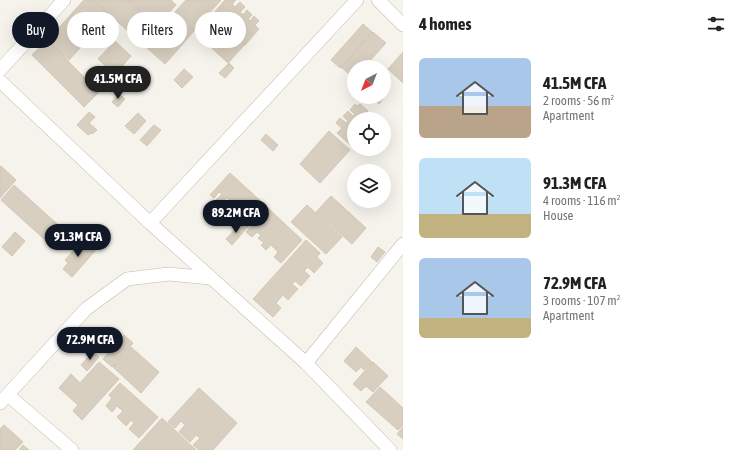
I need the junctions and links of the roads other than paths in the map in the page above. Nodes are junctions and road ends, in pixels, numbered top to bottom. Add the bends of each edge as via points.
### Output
1 (64, 0) edge
2 (358, 0) edge
3 (378, 0) edge
4 (403, 25) edge
5 (0, 70) edge
6 (0, 82) edge
7 (150, 223) junction
8 (403, 244) edge
9 (210, 278) junction
10 (306, 363) junction
11 (4, 399) edge
12 (72, 450) edge
13 (390, 450) edge

1 - 5 street
2 - 7 street
3 - 4 street
6 - 7 street
7 - 9 street
8 - 10 street
9 - 10 street
9 - 11 street via 169,274 127,279 86,309
10 - 13 street
11 - 12 street

